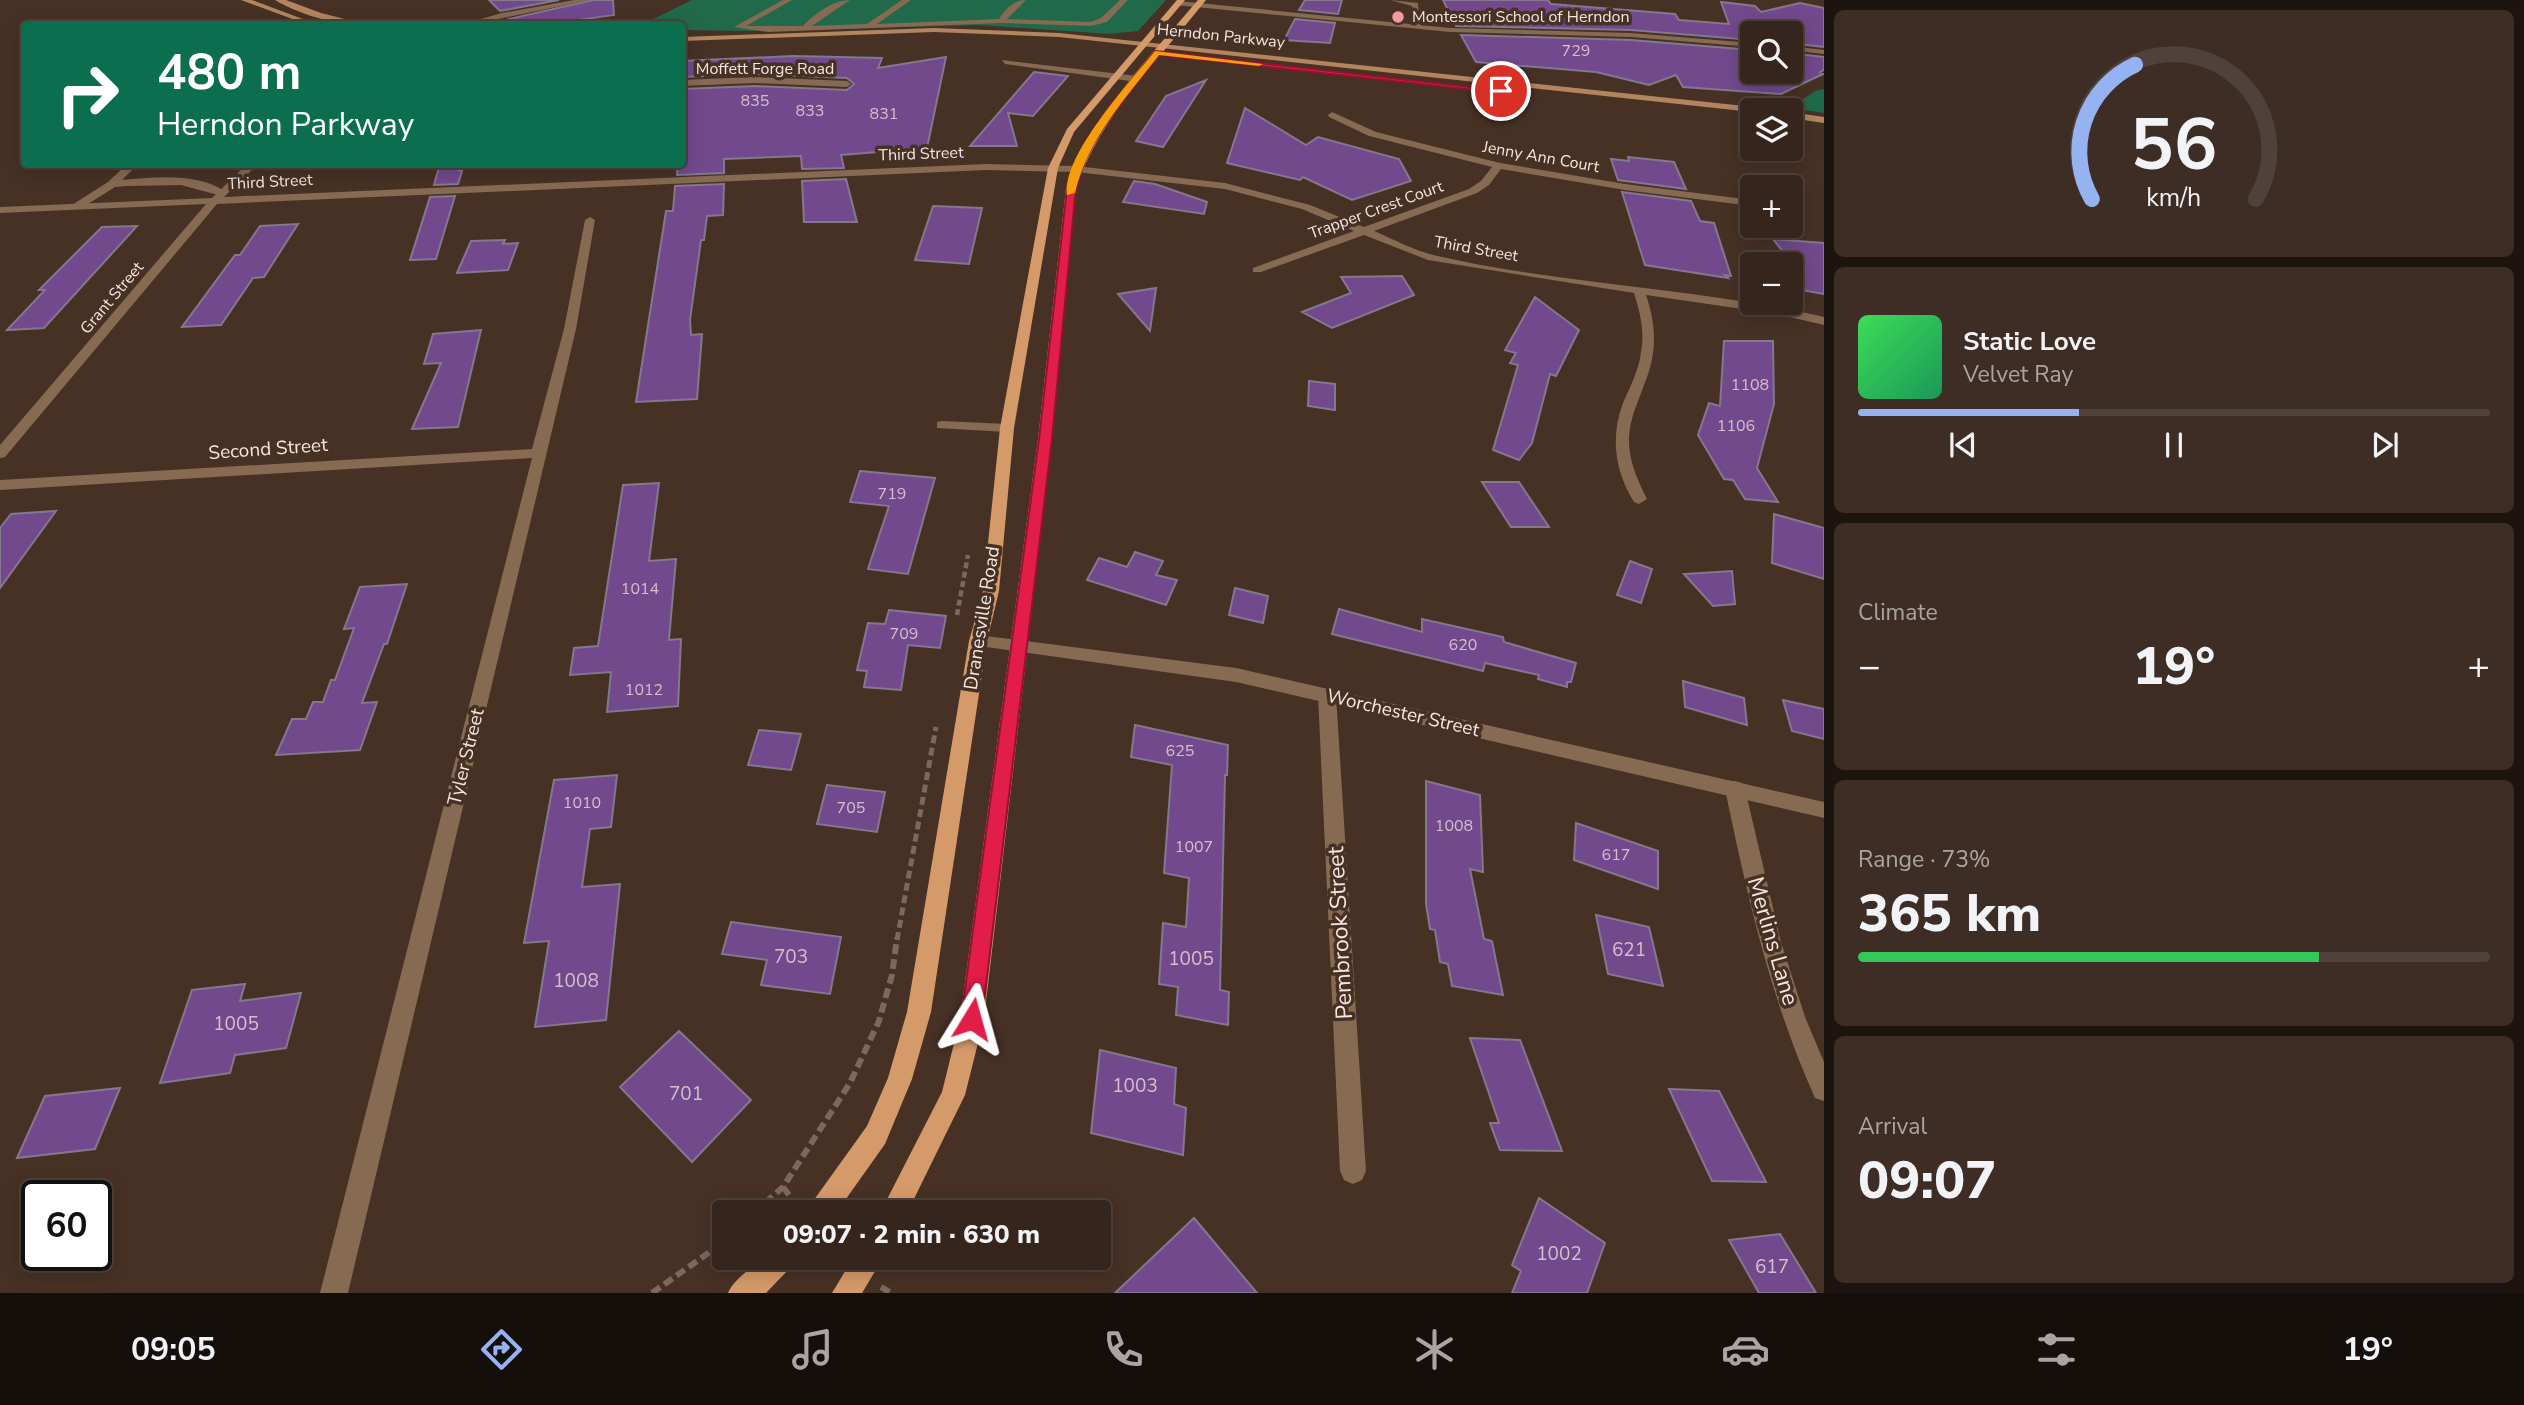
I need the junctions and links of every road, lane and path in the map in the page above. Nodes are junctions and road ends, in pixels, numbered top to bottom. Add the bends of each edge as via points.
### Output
1 (245, 0) edge
2 (279, 0) edge
3 (586, 0) edge
4 (788, 0) edge
5 (846, 0) edge
6 (907, 0) edge
7 (1022, 0) edge
8 (1125, 0) edge
9 (1394, 0) edge
10 (1180, 2) edge
11 (1200, 3) edge
12 (304, 21) edge
13 (346, 21) edge
14 (479, 21) edge
15 (1002, 21) junction
16 (871, 24) junction
17 (1417, 27) junction
18 (806, 28) junction
19 (686, 39) edge
20 (1740, 44) edge
21 (686, 46) edge
22 (1141, 47) junction
23 (1160, 49) junction
24 (1803, 49) edge
25 (1824, 51) edge
26 (1005, 62) dead end
27 (1116, 76) junction
28 (1137, 79) junction
29 (686, 83) edge
30 (848, 84) dead end
31 (1740, 109) edge
32 (1332, 115) dead end
33 (1803, 117) edge
34 (1740, 118) edge
35 (1824, 120) edge
36 (1803, 126) edge
37 (1824, 129) edge
38 (1497, 167) junction
39 (129, 168) edge
40 (249, 168) edge
41 (1053, 168) junction
42 (1076, 169) junction
43 (112, 184) junction
44 (219, 197) junction
45 (1740, 201) edge
46 (76, 206) junction
47 (0, 210) edge
48 (590, 220) dead end
49 (1363, 232) junction
50 (1257, 270) dead end
51 (1639, 290) junction
52 (1824, 321) edge
53 (942, 425) dead end
54 (1007, 428) junction
55 (538, 453) junction
56 (0, 454) edge
57 (0, 485) edge
58 (1639, 499) dead end
59 (970, 545) dead end
60 (956, 622) dead end
61 (978, 641) junction
62 (1019, 646) junction
63 (1327, 695) junction
64 (938, 716) dead end
65 (1735, 789) junction
66 (1824, 810) edge
67 (1824, 1089) edge
68 (1353, 1171) dead end
69 (768, 1200) edge
70 (829, 1200) edge
71 (900, 1200) edge
72 (712, 1250) edge
73 (771, 1270) edge
74 (861, 1270) edge
75 (754, 1291) edge
76 (334, 1293) edge
77 (652, 1293) edge
78 (846, 1293) edge

1 - 12 main road
2 - 13 main road
3 - 14 street
4 - 18 street via 738,27
5 - 18 street
6 - 16 street
7 - 15 street
8 - 15 street via 1104,20 1091,24
9 - 17 street via 1415,5
10 - 11 street
10 - 22 main road, Dranesville Road
11 - 17 street
11 - 23 main road, Dranesville Road
15 - 16 street
16 - 18 street
17 - 20 street
19 - 22 main road, Herndon Parkway via 982,30
21 - 22 main road, Herndon Parkway via 965,38
22 - 23 main road, Herndon Parkway
22 - 27 main road, Dranesville Road
23 - 28 main road, Dranesville Road
23 - 31 main road, Herndon Parkway
23 - 34 main road, Herndon Parkway
24 - 25 street
26 - 27 street
27 - 28 street
27 - 41 main road, Dranesville Road via 1070,131
28 - 42 main road, Dranesville Road via 1093,136
29 - 30 street, Moffett Forge Road
32 - 38 street, Jenny Ann Court via 1365,131
33 - 35 main road
36 - 37 main road
38 - 45 street, Jenny Ann Court
38 - 49 street, Trapper Crest Court via 1473,191
39 - 43 street
40 - 44 street, Grant Street
41 - 42 street, Third Street
41 - 44 street, Third Street
41 - 54 main road, Dranesville Road
42 - 49 street, Third Street via 1254,191
42 - 62 main road, Dranesville Road
43 - 44 street via 196,182
43 - 46 street
44 - 46 street, Third Street
44 - 56 street, Grant Street
46 - 47 street, Third Street
48 - 55 street, Tyler Street via 572,318
49 - 50 street, Trapper Crest Court
49 - 51 street, Third Street via 1440,260
51 - 52 street, Third Street
51 - 58 street via 1649,336 1646,363 1625,414 1622,446 1625,468
53 - 54 street
54 - 61 main road, Dranesville Road via 991,591
55 - 57 street, Second Street
55 - 76 street, Tyler Street via 516,561
59 - 60 path
61 - 62 street, Worchester Street
61 - 70 main road, Dranesville Road via 919,1012 900,1079 876,1135
62 - 63 street, Worchester Street via 1236,675
62 - 71 main road, Dranesville Road via 972,1019 953,1096
63 - 65 street, Worchester Street
63 - 68 street, Pembrook Street
64 - 69 path via 892,975 879,1021 850,1083 783,1187
65 - 66 street, Worchester Street
65 - 67 street, Merlins Lane via 1786,996
72 - 77 path
73 - 75 main road
74 - 78 main road

